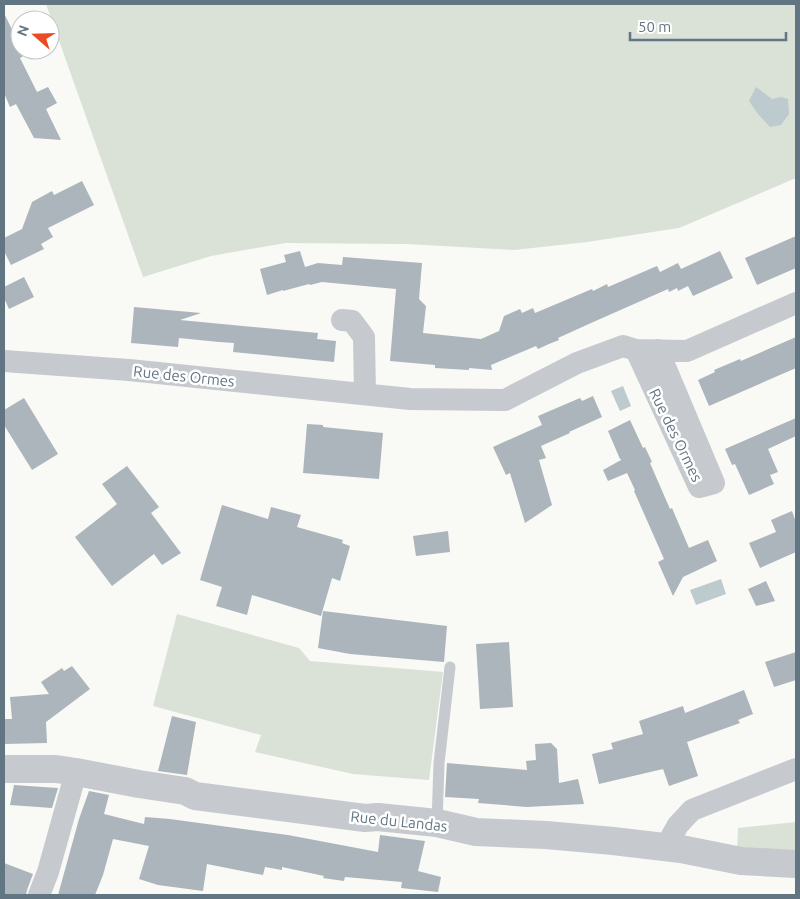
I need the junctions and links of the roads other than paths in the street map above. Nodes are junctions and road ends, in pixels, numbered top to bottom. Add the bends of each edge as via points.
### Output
1 (796, 303) edge
2 (342, 320) dead end
3 (636, 350) junction
4 (658, 350) junction
5 (4, 361) edge
6 (365, 394) junction
7 (450, 666) dead end
8 (4, 769) edge
9 (796, 769) edge
10 (76, 772) junction
11 (436, 823) junction
12 (665, 848) junction
13 (796, 864) edge
14 (39, 895) edge

1 - 4 street, Rue des Ormes via 687,351
2 - 6 street via 352,321 364,337
3 - 4 street, Rue des Ormes
3 - 4 street, Rue des Ormes via 699,487 714,483
3 - 6 street, Rue des Ormes via 623,346 586,359 505,400 410,399
5 - 6 street, Rue des Ormes via 130,370
7 - 11 lane
8 - 10 street, Rue du Landas
9 - 12 street via 692,810 678,825
10 - 11 street, Rue du Landas via 185,791 195,796 365,818 378,816
10 - 14 street
11 - 12 street, Rue du Landas via 476,832 546,835
12 - 13 street, Rue du Landas via 741,861

